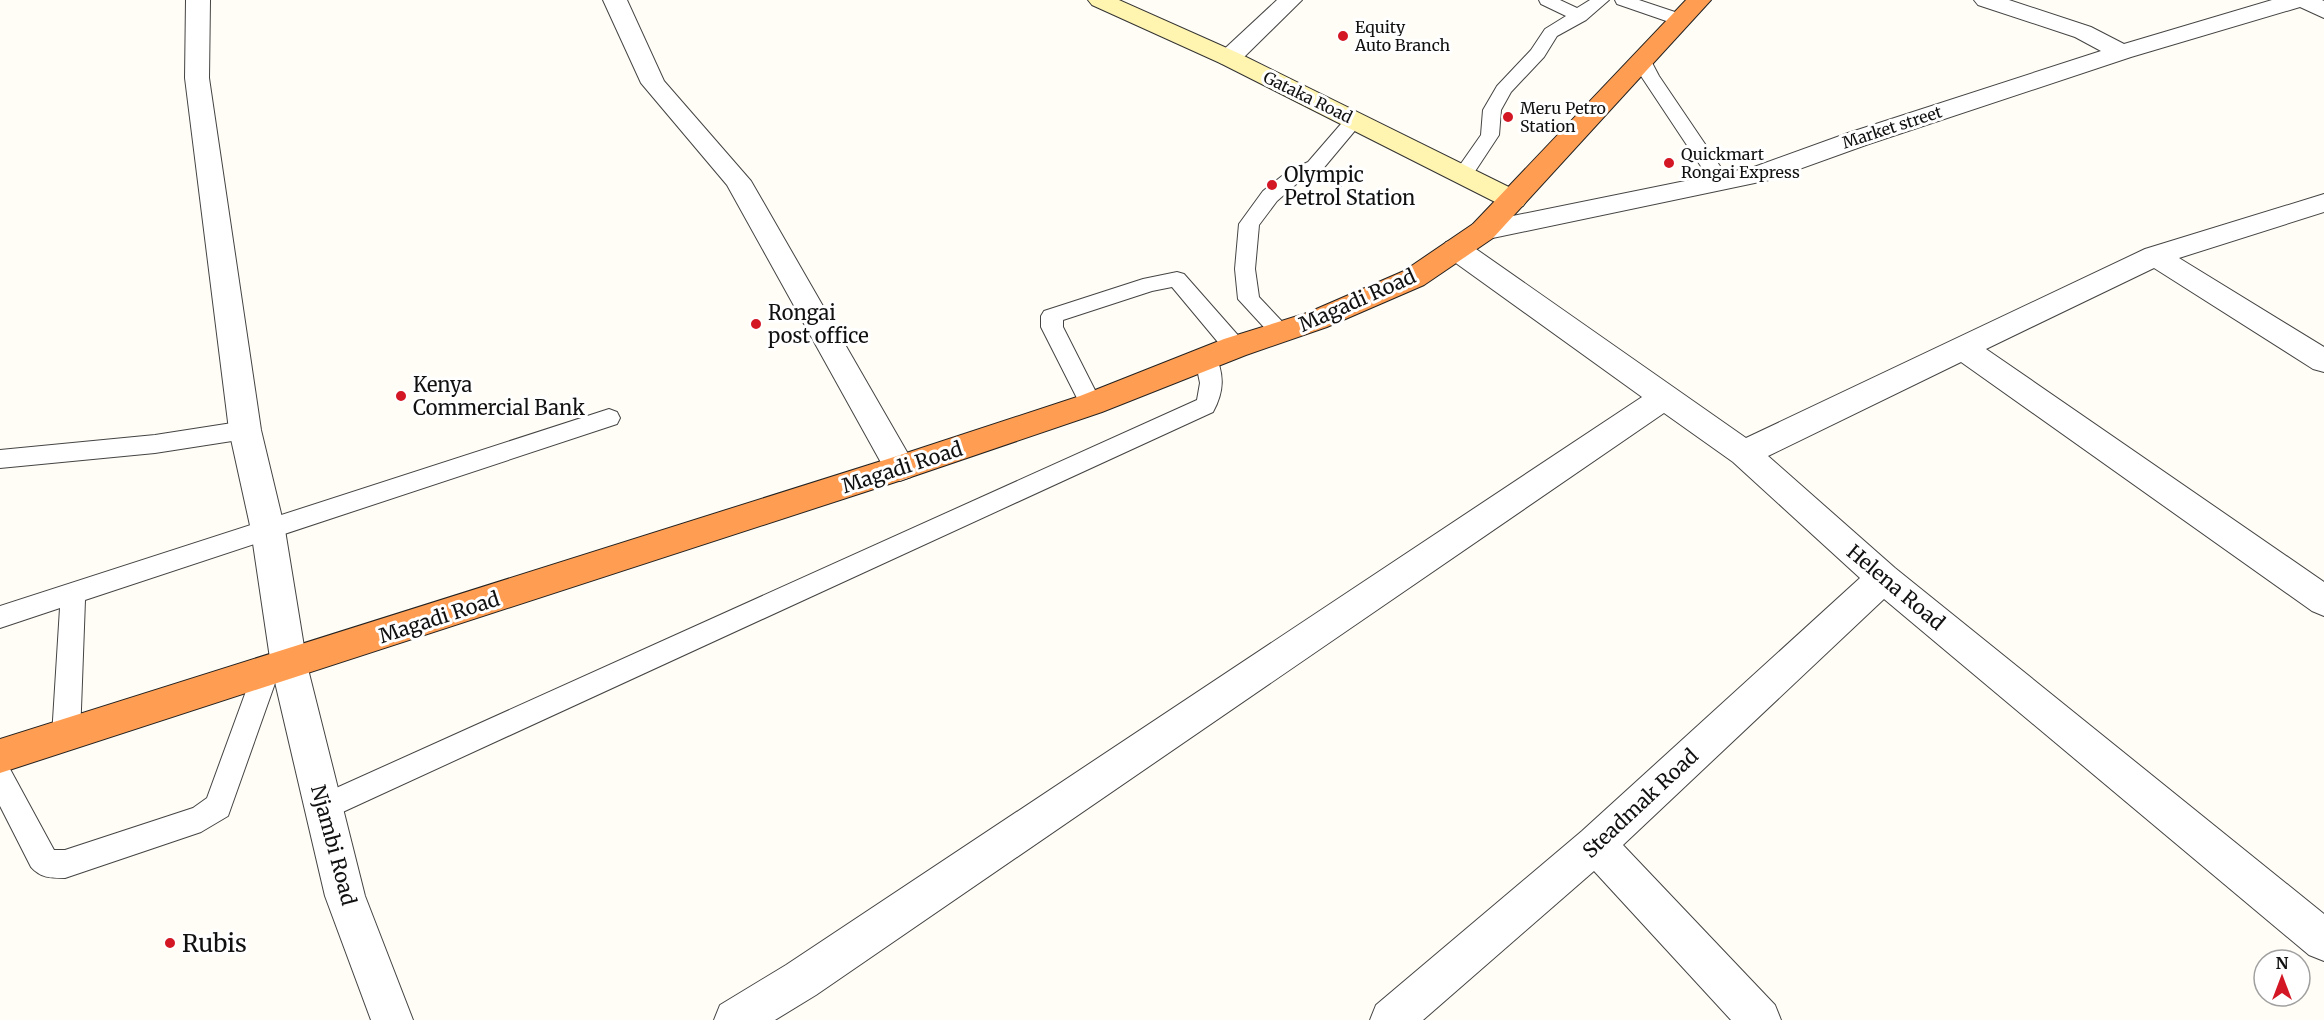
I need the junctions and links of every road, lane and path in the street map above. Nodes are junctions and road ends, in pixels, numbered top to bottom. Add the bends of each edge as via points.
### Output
1 (198, 0) edge
2 (615, 0) edge
3 (1100, 0) edge
4 (1290, 0) edge
5 (1547, 0) edge
6 (1601, 0) edge
7 (1623, 0) edge
8 (1986, 0) edge
9 (2296, 0) edge
10 (2305, 0) edge
11 (1690, 10) edge
12 (2324, 11) edge
13 (1580, 16) junction
14 (2121, 52) junction
15 (1229, 58) junction
16 (1643, 61) junction
17 (1354, 121) junction
18 (1463, 175) junction
19 (1721, 182) junction
20 (1513, 200) junction
21 (2324, 203) edge
22 (1469, 240) junction
23 (2155, 256) junction
24 (1281, 333) junction
25 (1235, 347) junction
26 (1964, 348) junction
27 (1206, 359) junction
28 (2324, 362) edge
29 (1666, 396) junction
30 (1091, 404) junction
31 (609, 418) dead end
32 (245, 430) junction
33 (1744, 453) junction
34 (0, 459) edge
35 (900, 468) junction
36 (268, 530) junction
37 (1883, 578) junction
38 (73, 594) junction
39 (2324, 601) edge
40 (0, 617) edge
41 (278, 669) junction
42 (66, 736) junction
43 (0, 756) edge
44 (0, 778) edge
45 (324, 807) junction
46 (1596, 844) junction
47 (2324, 940) edge
48 (392, 1020) edge
49 (735, 1020) edge
50 (1391, 1020) edge
51 (1760, 1020) edge

1 - 32 street, Njambi Road via 198,78
2 - 35 street via 653,82 738,182
3 - 15 street, Gataka Road
4 - 15 street
5 - 13 lane
6 - 13 lane
7 - 11 lane
8 - 14 street via 2083,32
9 - 14 street, Market street
10 - 12 street
11 - 16 highway, Magadi Road
13 - 18 lane via 1551,33 1503,90 1492,110 1490,135
14 - 19 street, Market street via 1760,174
15 - 17 street, Gataka Road
16 - 19 lane
16 - 20 highway, Magadi Road
17 - 18 street, Gataka Road
17 - 24 lane via 1315,166 1294,176 1270,196 1249,224 1245,269 1249,299
18 - 20 street, Gataka Road
19 - 22 street, Market street
20 - 22 highway, Magadi Road
21 - 23 street
22 - 24 highway, Magadi Road via 1414,278
22 - 29 street, Helena Road
23 - 26 street
23 - 28 street
24 - 25 highway, Magadi Road
25 - 27 highway, Magadi Road
25 - 30 lane via 1176,279 1052,316 1052,327
26 - 33 street
26 - 39 street
27 - 30 highway, Magadi Road
27 - 45 lane via 1213,383 1205,406
29 - 33 street, Helena Road
29 - 49 street via 821,967
30 - 35 highway, Magadi Road
31 - 36 lane
32 - 34 lane via 155,444
32 - 36 street, Njambi Road
33 - 37 street, Helena Road
35 - 41 highway, Magadi Road
36 - 38 lane
36 - 41 street, Njambi Road
37 - 46 street, Steadmak Road
37 - 47 street, Helena Road
38 - 40 lane
38 - 42 lane
41 - 42 highway, Magadi Road
41 - 44 lane via 218,807 201,819 65,864 48,864
41 - 45 street, Njambi Road
42 - 43 highway, Magadi Road
45 - 48 street, Njambi Road via 345,896
46 - 50 street, Steadmak Road
46 - 51 street

